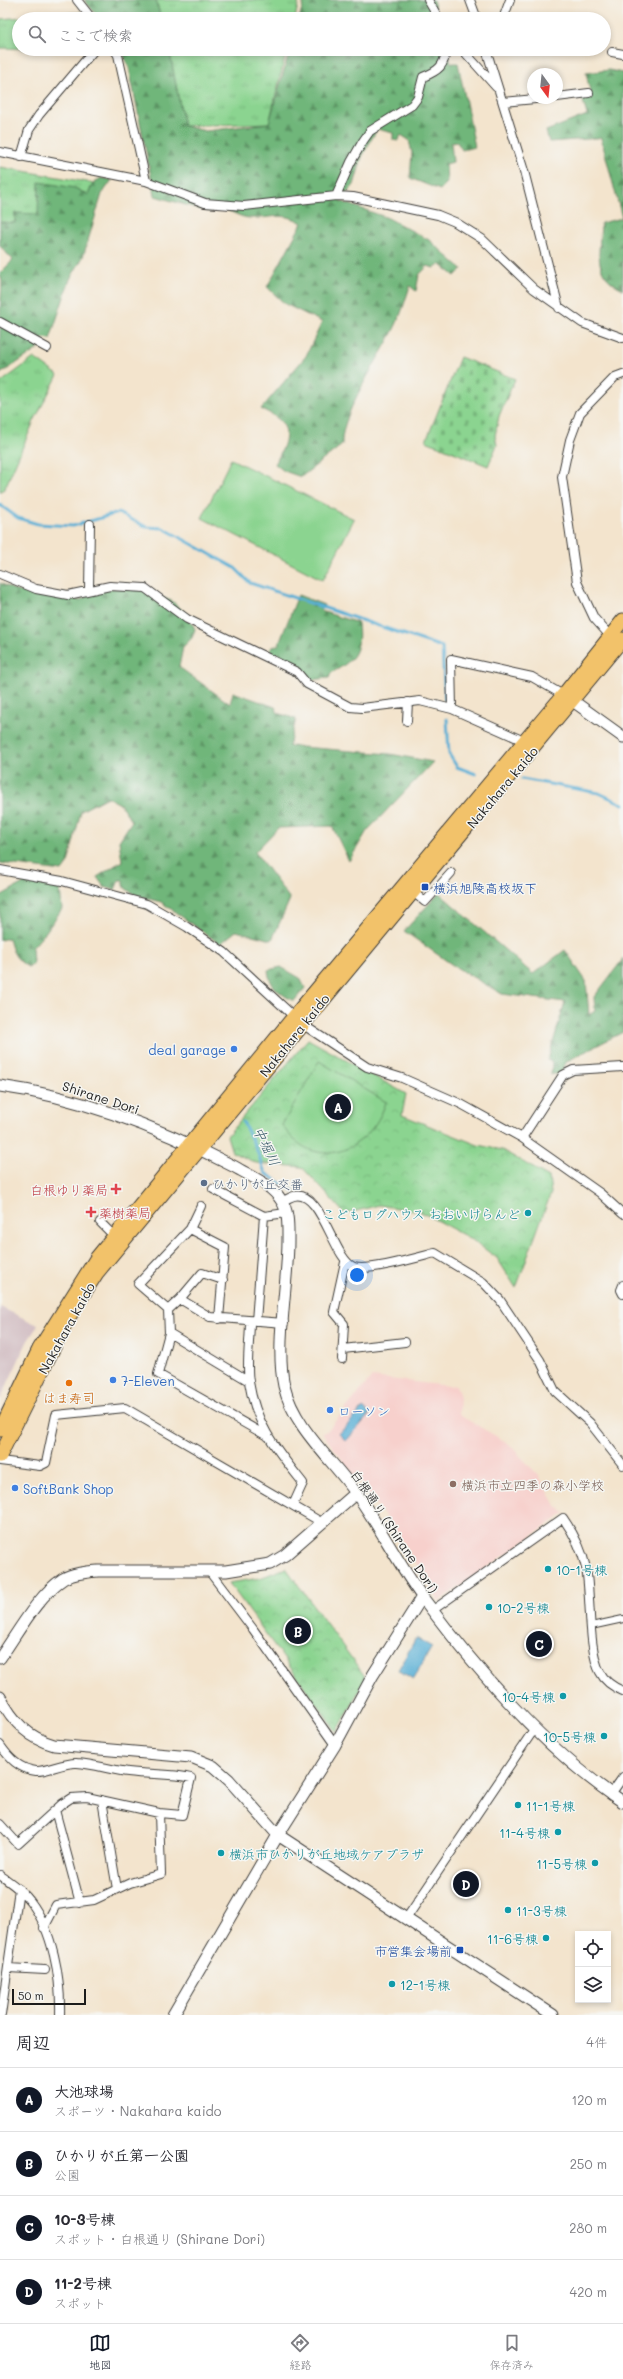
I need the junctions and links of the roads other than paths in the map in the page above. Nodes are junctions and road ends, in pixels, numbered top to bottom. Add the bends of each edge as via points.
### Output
1 (77, 0) edge
2 (428, 0) edge
3 (470, 0) edge
4 (510, 0) edge
5 (86, 12) edge
6 (435, 12) edge
7 (474, 12) edge
8 (506, 12) edge
9 (612, 52) dead end
10 (623, 54) edge
11 (89, 56) edge
12 (118, 56) edge
13 (445, 56) edge
14 (468, 56) edge
15 (489, 56) edge
16 (497, 88) junction
17 (589, 94) dead end
18 (563, 96) edge
19 (527, 100) edge
20 (503, 102) junction
21 (0, 152) edge
22 (21, 157) junction
23 (146, 180) junction
24 (336, 196) junction
25 (559, 308) junction
26 (0, 322) edge
27 (623, 338) edge
28 (48, 348) dead end
29 (623, 374) edge
30 (90, 524) dead end
31 (0, 574) edge
32 (89, 590) junction
33 (623, 620) edge
34 (610, 636) junction
35 (623, 639) edge
36 (568, 697) junction
37 (408, 702) junction
38 (452, 709) junction
39 (407, 721) dead end
40 (623, 737) edge
41 (524, 740) junction
42 (0, 870) edge
43 (451, 873) dead end
44 (413, 892) junction
45 (298, 1020) junction
46 (623, 1067) edge
47 (0, 1086) edge
48 (522, 1138) junction
49 (196, 1147) junction
50 (213, 1189) dead end
51 (282, 1201) junction
52 (201, 1206) dead end
53 (286, 1213) junction
54 (623, 1214) edge
55 (264, 1216) junction
56 (100, 1222) dead end
57 (190, 1229) junction
58 (114, 1236) junction
59 (345, 1262) junction
60 (222, 1280) junction
61 (623, 1285) edge
62 (623, 1294) edge
63 (180, 1299) junction
64 (168, 1310) junction
65 (219, 1318) junction
66 (253, 1321) junction
67 (284, 1323) junction
68 (169, 1333) junction
69 (405, 1342) dead end
70 (343, 1349) junction
71 (342, 1359) dead end
72 (249, 1381) junction
73 (0, 1430) edge
74 (267, 1436) junction
75 (0, 1456) edge
76 (0, 1461) edge
77 (623, 1465) edge
78 (356, 1493) junction
79 (293, 1505) junction
80 (321, 1522) junction
81 (209, 1571) junction
82 (422, 1597) junction
83 (432, 1610) junction
84 (623, 1619) edge
85 (591, 1626) junction
86 (0, 1658) edge
87 (623, 1691) edge
88 (0, 1697) edge
89 (535, 1728) junction
90 (0, 1745) edge
91 (335, 1745) junction
92 (623, 1777) edge
93 (611, 1794) junction
94 (102, 1800) junction
95 (623, 1802) edge
96 (55, 1810) junction
97 (159, 1813) junction
98 (0, 1824) edge
99 (278, 1835) junction
100 (0, 1875) edge
101 (19, 1889) junction
102 (117, 1889) junction
103 (80, 1903) junction
104 (406, 1919) junction
105 (44, 1928) junction
106 (8, 1968) junction
107 (45, 1970) dead end
108 (1, 2015) edge
109 (60, 2015) edge
110 (173, 2015) edge
111 (554, 2015) edge

1 - 5 street
2 - 6 street
3 - 7 street
4 - 8 street
9 - 10 street
11 - 22 street via 29,130
12 - 23 street
13 - 24 street via 438,71 423,77 418,97 412,105 367,136 351,162
14 - 16 street
15 - 16 street
16 - 20 street
17 - 18 street
19 - 20 street
20 - 25 street via 524,171
21 - 22 street
22 - 23 street
23 - 24 street via 205,203 227,206
24 - 25 street via 353,197 455,222 482,239 534,289
25 - 27 street via 582,323
26 - 28 street
29 - 34 street via 615,377 580,413 570,440 562,477 577,582 594,618
30 - 32 street
31 - 32 street via 36,589 68,595
32 - 37 street via 110,586 145,588 187,619 297,672 307,684 350,707 362,708
33 - 34 main road, Nakahara kaido
34 - 36 main road, Nakahara kaido
35 - 36 main road, Nakahara kaido
36 - 38 street via 532,677 451,659
36 - 40 street
36 - 41 main road, Nakahara kaido
36 - 44 main road, Nakahara kaido
37 - 38 street via 430,702
37 - 39 street
38 - 41 street
41 - 45 main road, Nakahara kaido
42 - 45 street via 62,881 148,904 224,952
43 - 44 street via 425,902
44 - 45 main road, Nakahara kaido
45 - 48 street via 367,1067 402,1078 461,1104
45 - 49 main road, Nakahara kaido
46 - 48 street via 573,1070 563,1075
47 - 49 street, Shirane Dori via 71,1101
48 - 54 street via 600,1193
49 - 51 street, 白根通り (Shirane Dori) via 255,1178 275,1192
49 - 58 main road, Nakahara kaido
49 - 75 main road, Nakahara kaido via 96,1273 69,1317
50 - 55 street
51 - 53 street, 白根通り (Shirane Dori)
51 - 59 street via 294,1196 303,1197 310,1202 324,1219
52 - 57 street
53 - 55 street
53 - 67 street, 白根通り (Shirane Dori) via 288,1267
55 - 66 street
56 - 58 street
57 - 60 street via 225,1247
57 - 64 street via 138,1284
58 - 73 main road, Nakahara kaido via 61,1312 39,1349
59 - 70 street via 334,1312 344,1324
59 - 77 street via 360,1269 371,1268 435,1253 483,1282 500,1300 540,1360 556,1391 590,1423
60 - 63 street via 202,1273
60 - 65 street
61 - 62 street
63 - 64 street
63 - 65 street via 210,1317
64 - 68 street
65 - 66 street
66 - 67 street
66 - 72 street
67 - 78 street, 白根通り (Shirane Dori) via 281,1366 284,1388 303,1427
68 - 72 street
68 - 74 street via 158,1374
69 - 70 street
70 - 71 street
72 - 74 street via 256,1410
74 - 79 street via 303,1483
76 - 79 street via 40,1466 46,1463 56,1415 125,1408
78 - 80 street
78 - 82 street, 白根通り (Shirane Dori)
79 - 80 street
80 - 81 street via 285,1556 270,1564 253,1568
81 - 86 street via 99,1571 80,1573 63,1579 36,1607
81 - 91 street
82 - 83 street, 白根通り (Shirane Dori)
82 - 91 street via 373,1675
83 - 85 street via 563,1518 578,1541 583,1555 588,1578
83 - 89 street, 白根通り (Shirane Dori) via 500,1695
84 - 85 street
85 - 87 street via 599,1671 612,1686
88 - 99 street via 14,1721 32,1737 44,1742 191,1757 213,1766
89 - 93 street, 白根通り (Shirane Dori)
89 - 104 street
90 - 97 street via 20,1766 37,1771 76,1763 150,1775 173,1773 191,1778 182,1815
91 - 99 street
92 - 93 street
93 - 95 street, 白根通り (Shirane Dori)
94 - 96 street via 87,1797 71,1798
94 - 97 street
94 - 102 street
96 - 98 street via 18,1844
96 - 103 street
97 - 102 street via 161,1874
99 - 104 street
99 - 110 street
100 - 101 street
101 - 105 street via 31,1902
101 - 106 street
102 - 103 street via 94,1900
103 - 105 street via 56,1905
104 - 111 street
105 - 109 street via 54,1948
106 - 107 street
106 - 108 street

